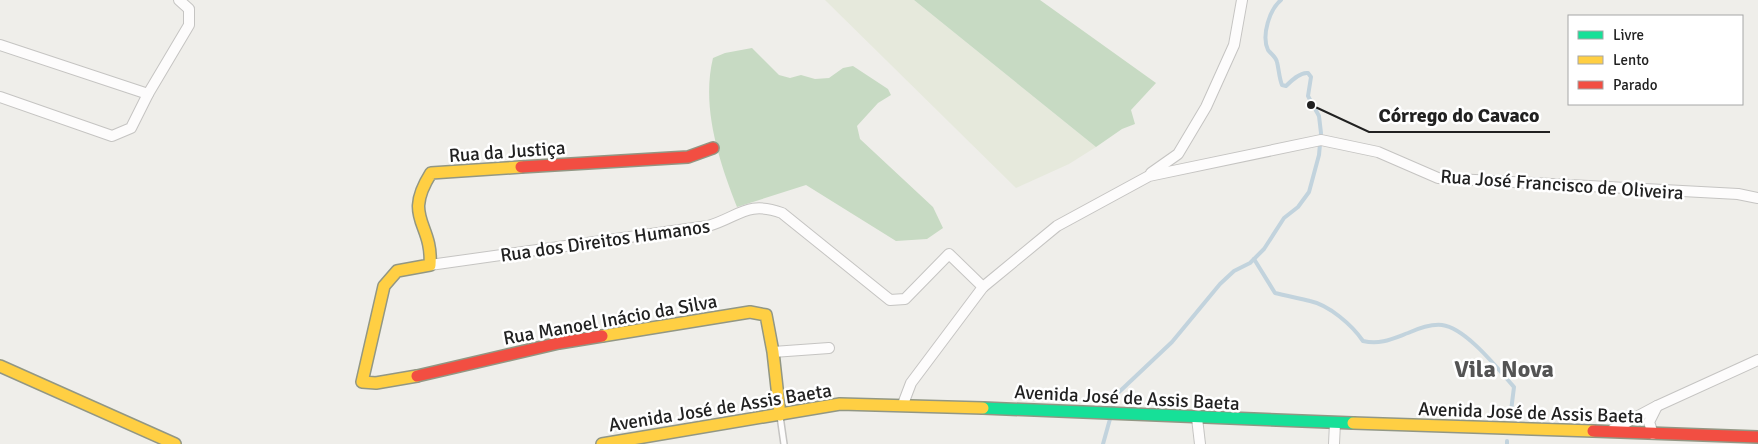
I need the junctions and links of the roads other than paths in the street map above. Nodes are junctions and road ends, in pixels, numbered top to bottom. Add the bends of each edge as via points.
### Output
1 (179, 0) edge
2 (1242, 0) edge
3 (0, 45) edge
4 (148, 94) junction
5 (0, 96) edge
6 (714, 148) dead end
7 (1149, 176) junction
8 (1758, 198) edge
9 (430, 266) junction
10 (984, 287) junction
11 (829, 348) dead end
12 (774, 352) junction
13 (1758, 360) edge
14 (0, 366) edge
15 (903, 404) junction
16 (1657, 406) junction
17 (780, 415) junction
18 (1197, 418) junction
19 (1335, 423) junction
20 (1604, 434) junction
21 (1654, 434) junction
22 (1758, 437) edge
23 (1730, 440) edge
24 (172, 444) edge
25 (602, 444) edge
26 (784, 444) edge
27 (1200, 444) edge
28 (1334, 444) edge

1 - 4 street via 188,9 189,26
2 - 7 street via 1234,45 1206,107 1178,154
3 - 4 street
4 - 5 street via 131,128 112,136
6 - 9 main road, Rua da Justiça via 688,157 431,173 420,188 417,209 432,254
7 - 8 street, Rua José Francisco de Oliveira via 1321,140 1378,152 1438,178 1738,194
7 - 10 street, Rua José Francisco de Oliveira via 1057,226
9 - 10 street, Rua dos Direitos Humanos via 708,226 726,221 746,209 764,206 782,213 890,300 905,299 948,254
9 - 12 main road, Rua Manoel Inácio da Silva via 397,271 384,286 362,382 404,378 559,343 750,312 766,315
10 - 15 street, Rua José Francisco de Oliveira via 911,383
11 - 12 street
12 - 17 main road, Rua Manoel Inácio da Silva
13 - 16 street
14 - 24 main road
15 - 17 main road, Avenida José de Assis Baeta via 840,404
15 - 18 main road, Avenida José de Assis Baeta
16 - 20 street
16 - 21 street via 1649,422
17 - 25 main road, Avenida José de Assis Baeta
17 - 26 lane
18 - 19 main road, Avenida José de Assis Baeta
18 - 27 street
19 - 20 main road, Avenida José de Assis Baeta
19 - 28 street
20 - 21 main road, Avenida José de Assis Baeta
21 - 23 main road, Avenida José de Assis Baeta
22 - 23 main road, Avenida José de Assis Baeta

